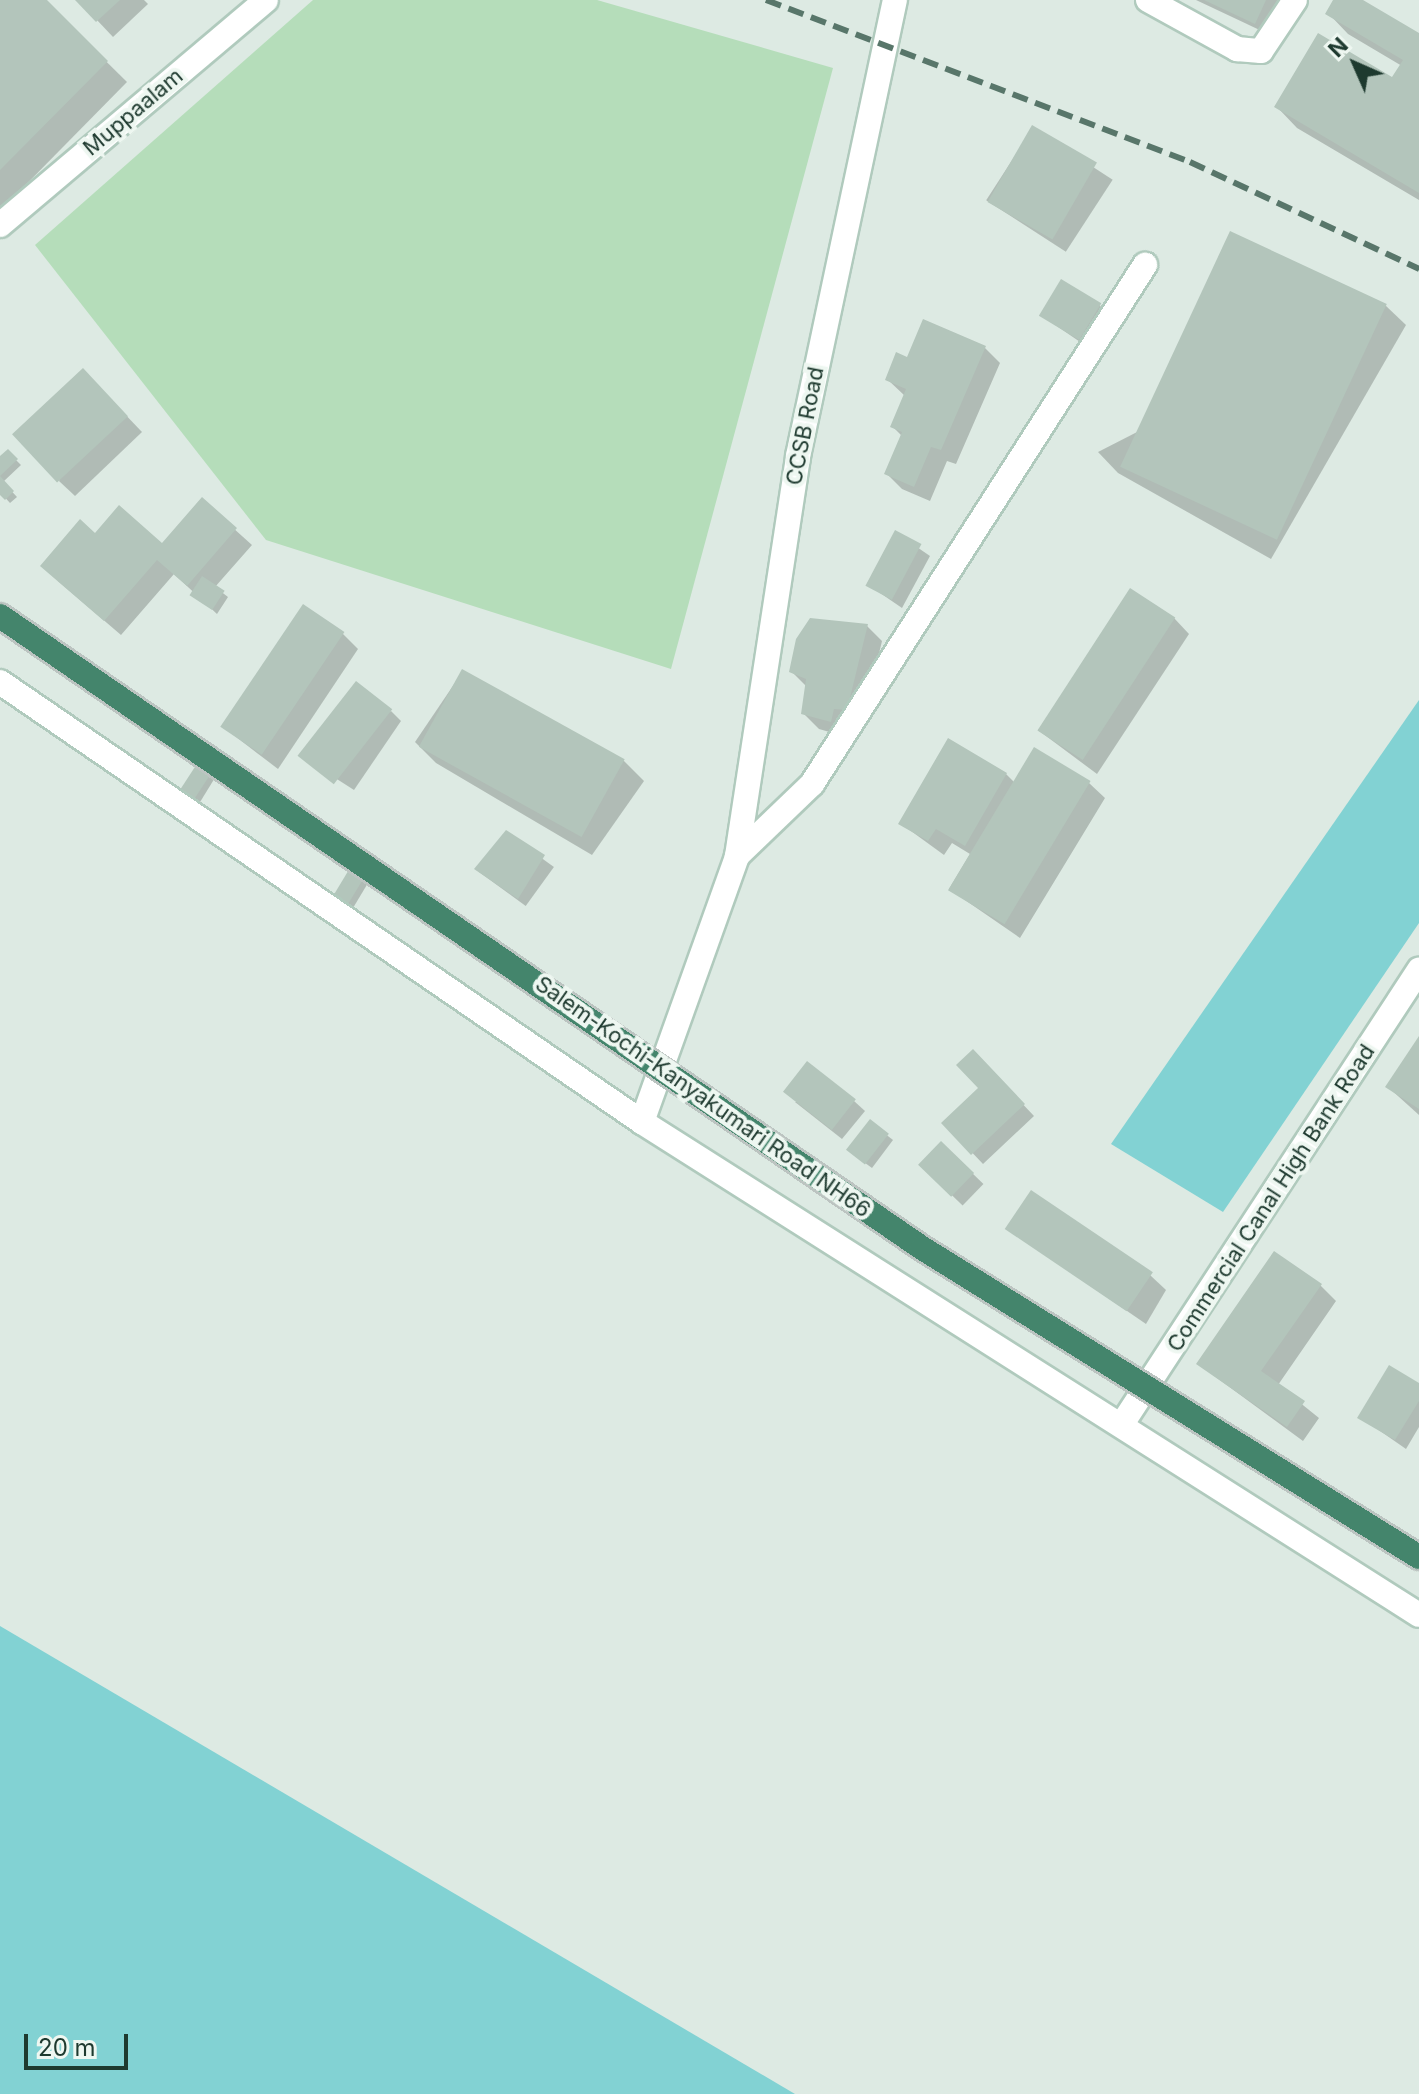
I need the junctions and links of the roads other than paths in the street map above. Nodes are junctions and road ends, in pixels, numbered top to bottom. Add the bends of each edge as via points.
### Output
1 (266, 0) edge
2 (895, 0) edge
3 (1148, 0) edge
4 (1295, 0) edge
5 (0, 225) edge
6 (1145, 265) dead end
7 (0, 616) edge
8 (0, 682) edge
9 (737, 856) junction
10 (1419, 970) edge
11 (642, 1122) junction
12 (1122, 1424) junction
13 (1419, 1557) edge
14 (1419, 1615) edge

1 - 5 main road, Muppaalam
2 - 9 main road, CCSB Road via 798,456
3 - 4 main road via 1237,49 1261,51
6 - 9 main road via 812,784
7 - 13 highway, Salem-Kochi-Kanyakumari Road NH66, bridge via 922,1248
8 - 11 main road
9 - 11 main road, CCSB Road
10 - 12 main road, Commercial Canal High Bank Road
11 - 12 main road
12 - 14 main road

